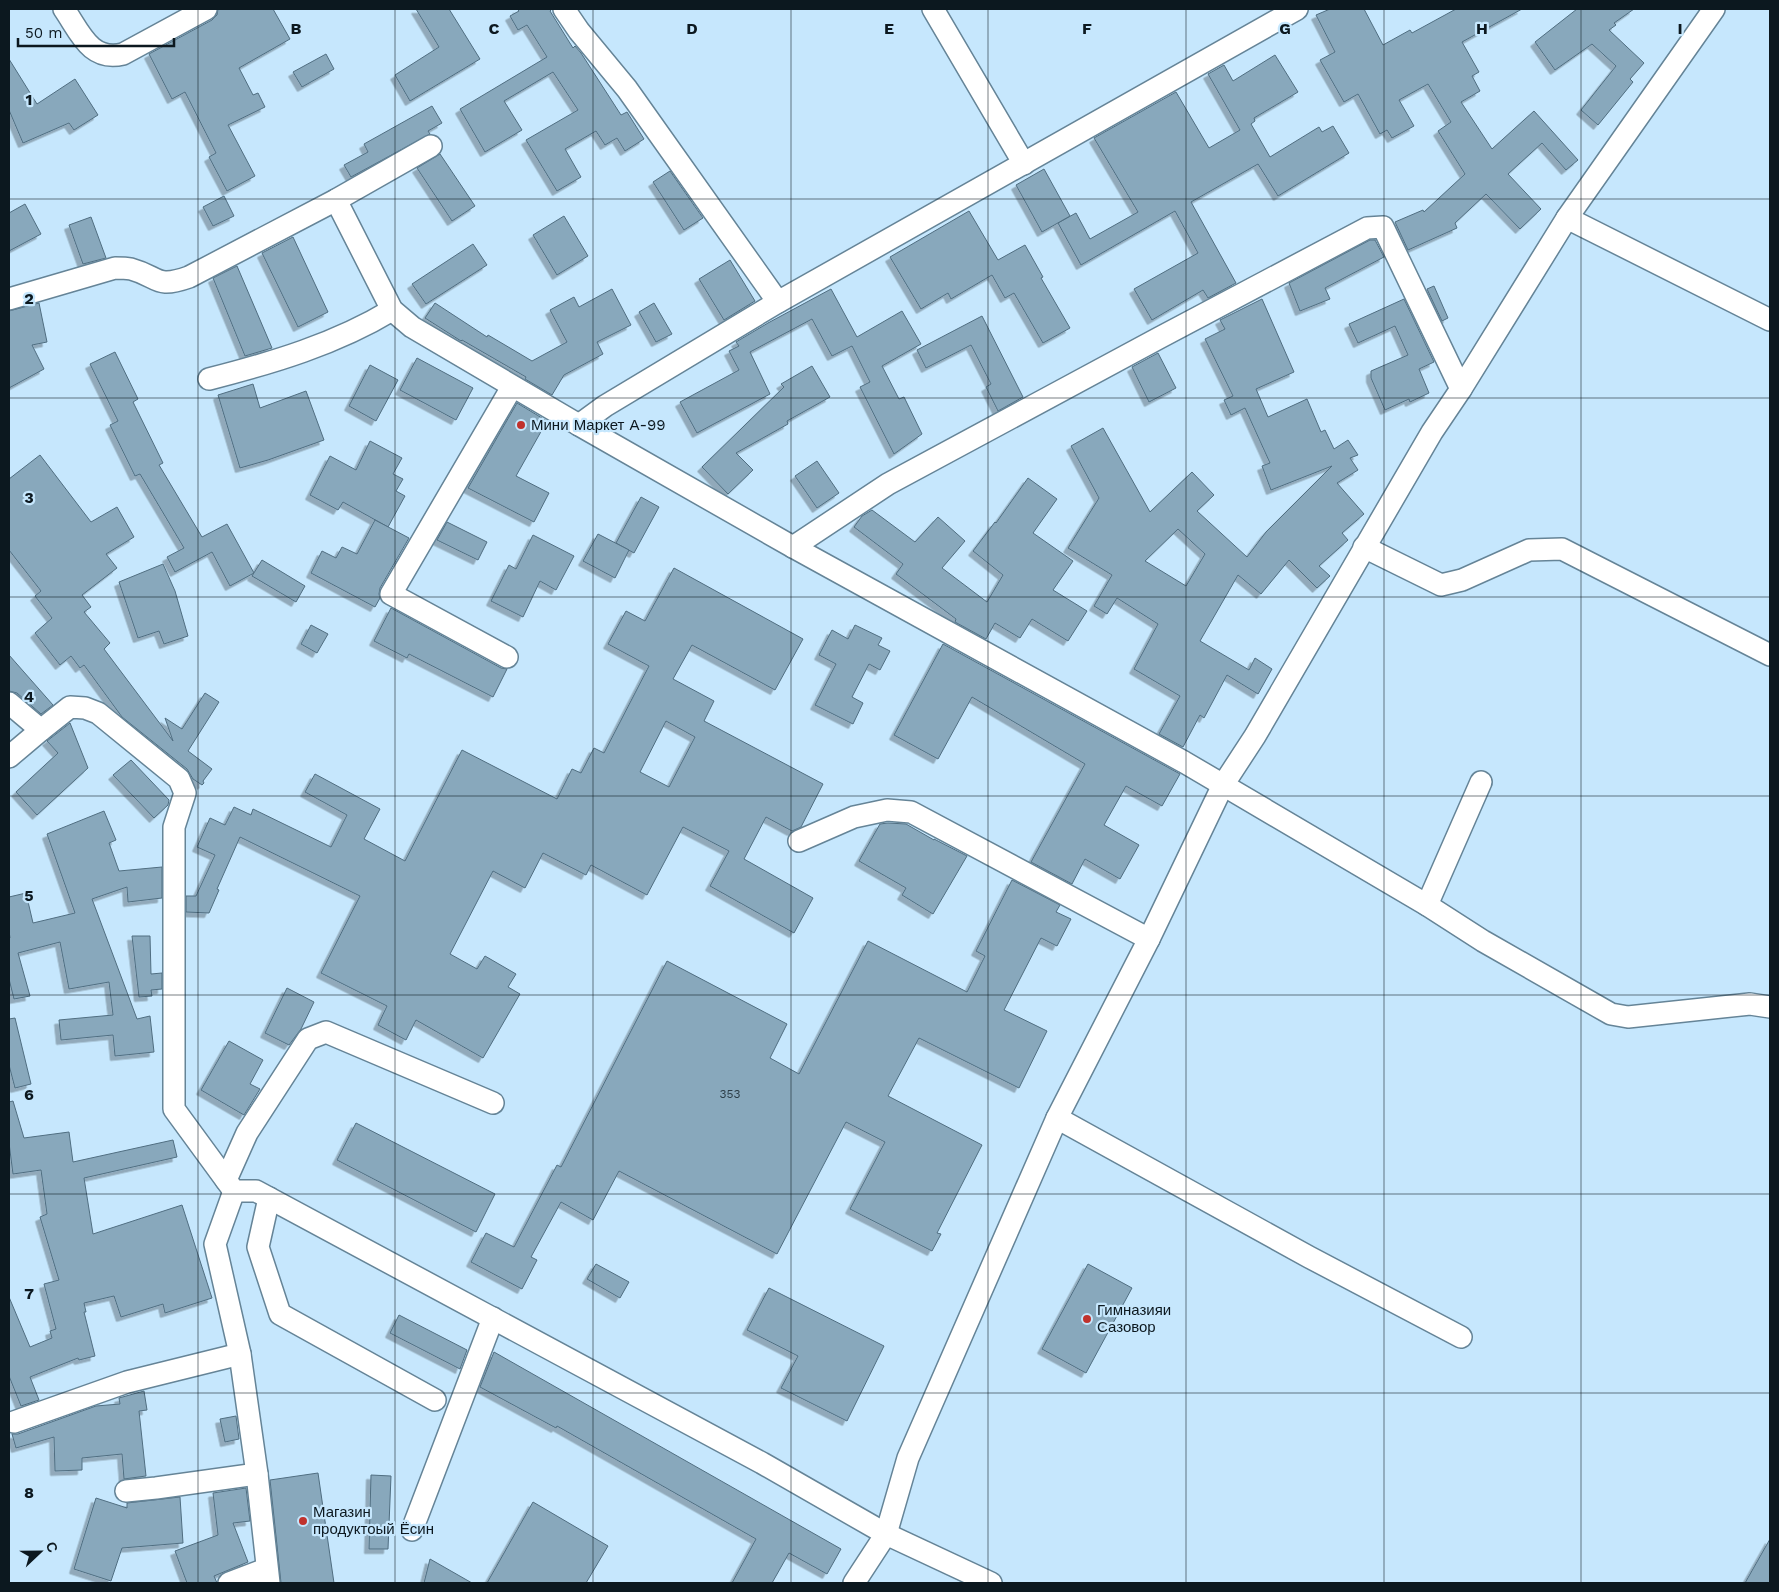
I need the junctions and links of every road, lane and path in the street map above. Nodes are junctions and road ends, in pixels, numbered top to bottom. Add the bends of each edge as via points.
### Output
1 (64, 9) edge
2 (206, 9) edge
3 (564, 9) edge
4 (933, 9) edge
5 (1297, 9) edge
6 (1714, 9) edge
7 (431, 146) dead end
8 (1024, 164) junction
9 (336, 200) junction
10 (1567, 218) junction
11 (9, 299) edge
12 (778, 302) junction
13 (392, 310) junction
14 (1770, 320) edge
15 (209, 379) dead end
16 (512, 387) junction
17 (1460, 389) junction
18 (579, 425) junction
19 (793, 546) junction
20 (1364, 548) junction
21 (1770, 656) edge
22 (507, 657) dead end
23 (9, 704) edge
24 (41, 730) junction
25 (9, 757) edge
26 (1481, 782) dead end
27 (1223, 785) junction
28 (799, 841) dead end
29 (1426, 905) junction
30 (1149, 939) junction
31 (1770, 1007) edge
32 (493, 1103) dead end
33 (1057, 1118) junction
34 (230, 1185) junction
35 (269, 1198) junction
36 (493, 1318) junction
37 (1461, 1337) dead end
38 (240, 1354) junction
39 (435, 1400) dead end
40 (14, 1422) dead end
41 (257, 1474) junction
42 (126, 1491) dead end
43 (412, 1530) dead end
44 (886, 1534) junction
45 (268, 1576) edge
46 (229, 1583) edge
47 (854, 1583) edge
48 (991, 1583) edge

1 - 2 street via 90,47 105,56 113,56 123,54
3 - 12 street via 627,89
4 - 8 street
5 - 8 street
6 - 10 street
7 - 9 street
8 - 12 street
9 - 11 street via 177,282 160,282 131,269 115,268
9 - 13 street
10 - 14 street
10 - 17 street
12 - 18 street
13 - 15 street via 327,342 257,367
13 - 16 street via 412,327
16 - 18 street
16 - 22 street via 391,594
17 - 19 street via 1383,227 1367,228 888,484
17 - 20 street
18 - 19 street
19 - 27 street
20 - 21 street via 1441,585 1462,580 1529,550 1562,549
20 - 27 street
23 - 24 street
24 - 25 street
24 - 34 street via 70,707 98,713 179,779 185,793 174,827 174,1109
26 - 29 street
27 - 29 street
27 - 30 street
28 - 30 street via 854,817 887,810 911,812
29 - 31 street via 1610,1014 1628,1017 1750,1004
30 - 33 street
32 - 34 street via 326,1032 308,1039 247,1133
33 - 37 street via 1309,1258
33 - 44 street via 908,1458
34 - 35 street via 256,1191
34 - 38 street via 215,1244
35 - 36 street
35 - 39 street via 258,1247 280,1314
36 - 43 street
36 - 44 street
38 - 40 street via 127,1382
38 - 41 street
41 - 42 street
41 - 45 street
44 - 47 street
44 - 48 street
45 - 46 street

